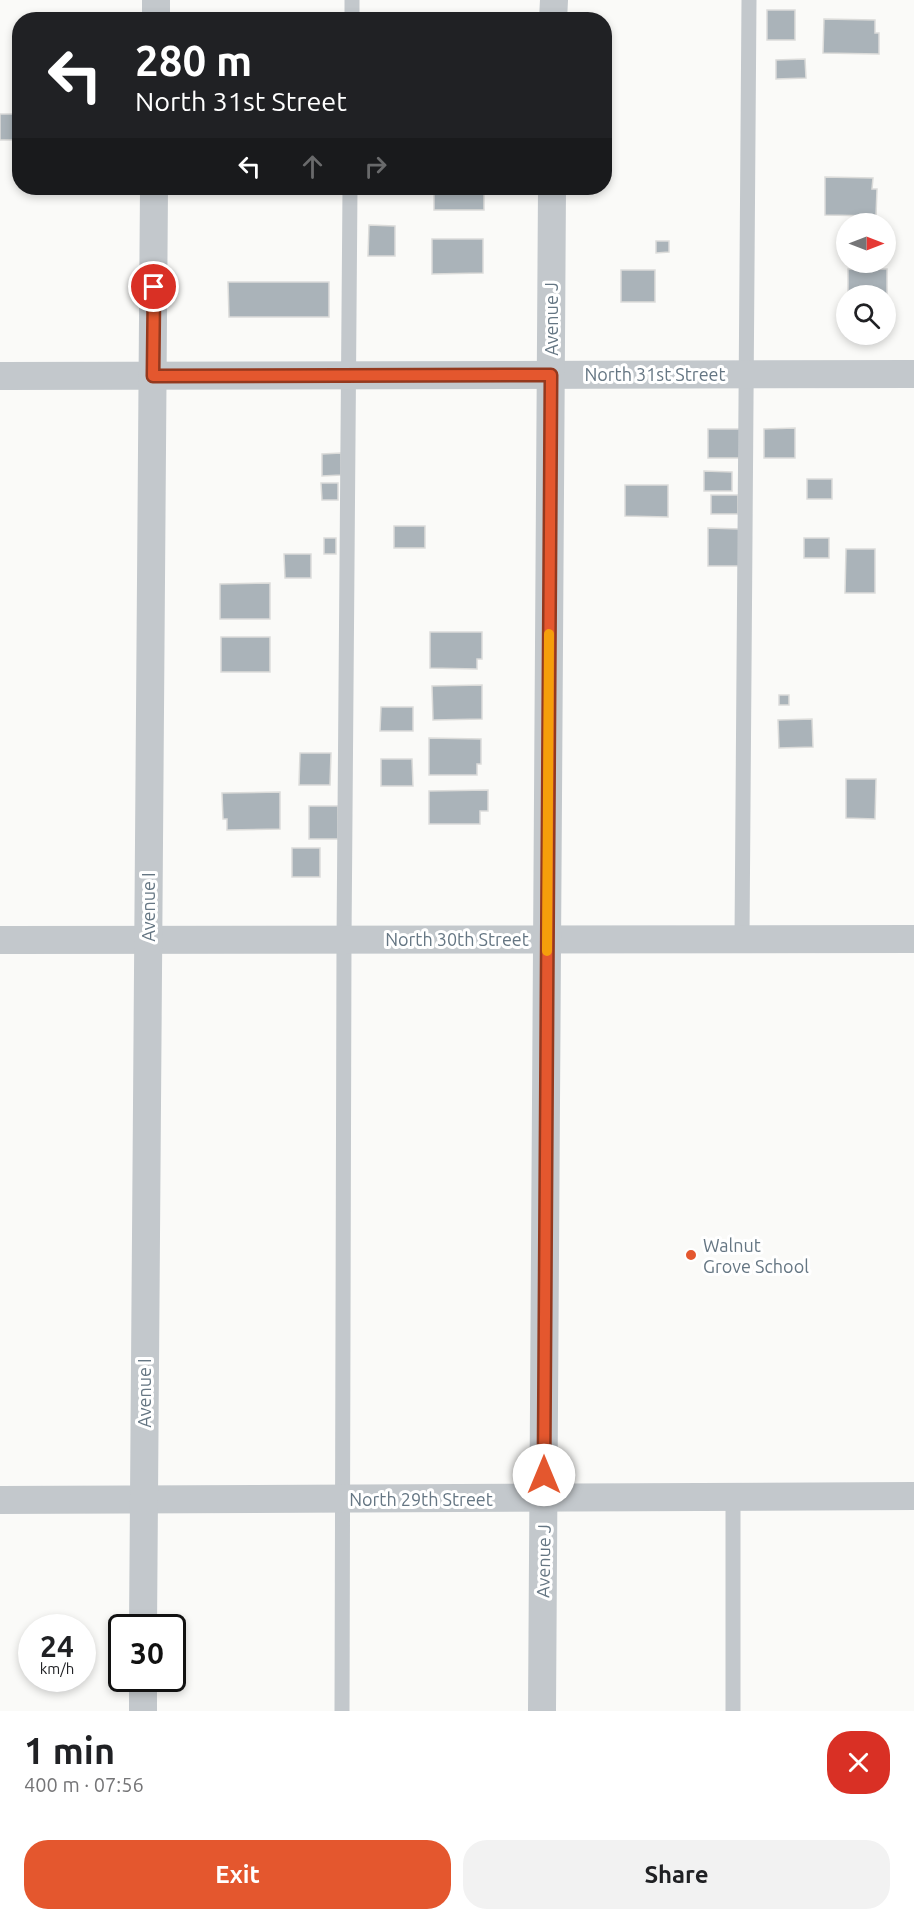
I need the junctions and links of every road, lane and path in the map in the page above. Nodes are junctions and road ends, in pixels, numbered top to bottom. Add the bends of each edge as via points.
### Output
1 (749, 0) edge
2 (154, 195) edge
3 (350, 195) edge
4 (552, 195) edge
5 (747, 374) junction
6 (914, 374) edge
7 (348, 375) junction
8 (551, 375) junction
9 (0, 376) edge
10 (153, 376) junction
11 (547, 939) junction
12 (742, 939) junction
13 (914, 939) edge
14 (0, 940) edge
15 (148, 940) junction
16 (344, 940) junction
17 (733, 1496) junction
18 (914, 1496) edge
19 (544, 1498) junction
20 (143, 1499) junction
21 (343, 1499) junction
22 (0, 1500) edge
23 (143, 1614) edge
24 (143, 1692) edge
25 (142, 1711) edge
26 (342, 1711) edge
27 (542, 1711) edge
28 (733, 1711) edge

1 - 5 lane
2 - 10 street, Avenue I
3 - 7 lane
4 - 8 street, Avenue J
5 - 6 street, North 31st Street
5 - 8 street, North 31st Street
5 - 12 lane
7 - 8 street, North 31st Street
7 - 10 street, North 31st Street
7 - 16 lane
8 - 11 street, Avenue J
9 - 10 street, North 31st Street
10 - 15 street, Avenue I
11 - 12 street, North 30th Street
11 - 16 street, North 30th Street
11 - 19 street, Avenue J
12 - 13 street, North 30th Street
14 - 15 street, North 30th Street
15 - 16 street, North 30th Street
15 - 20 street, Avenue I
16 - 21 lane
17 - 18 street, North 29th Street
17 - 19 street, North 29th Street
17 - 28 lane
19 - 21 street, North 29th Street
19 - 27 street, Avenue J
20 - 21 street, North 29th Street
20 - 22 street, North 29th Street
20 - 23 street, Avenue I
21 - 26 lane
24 - 25 street

